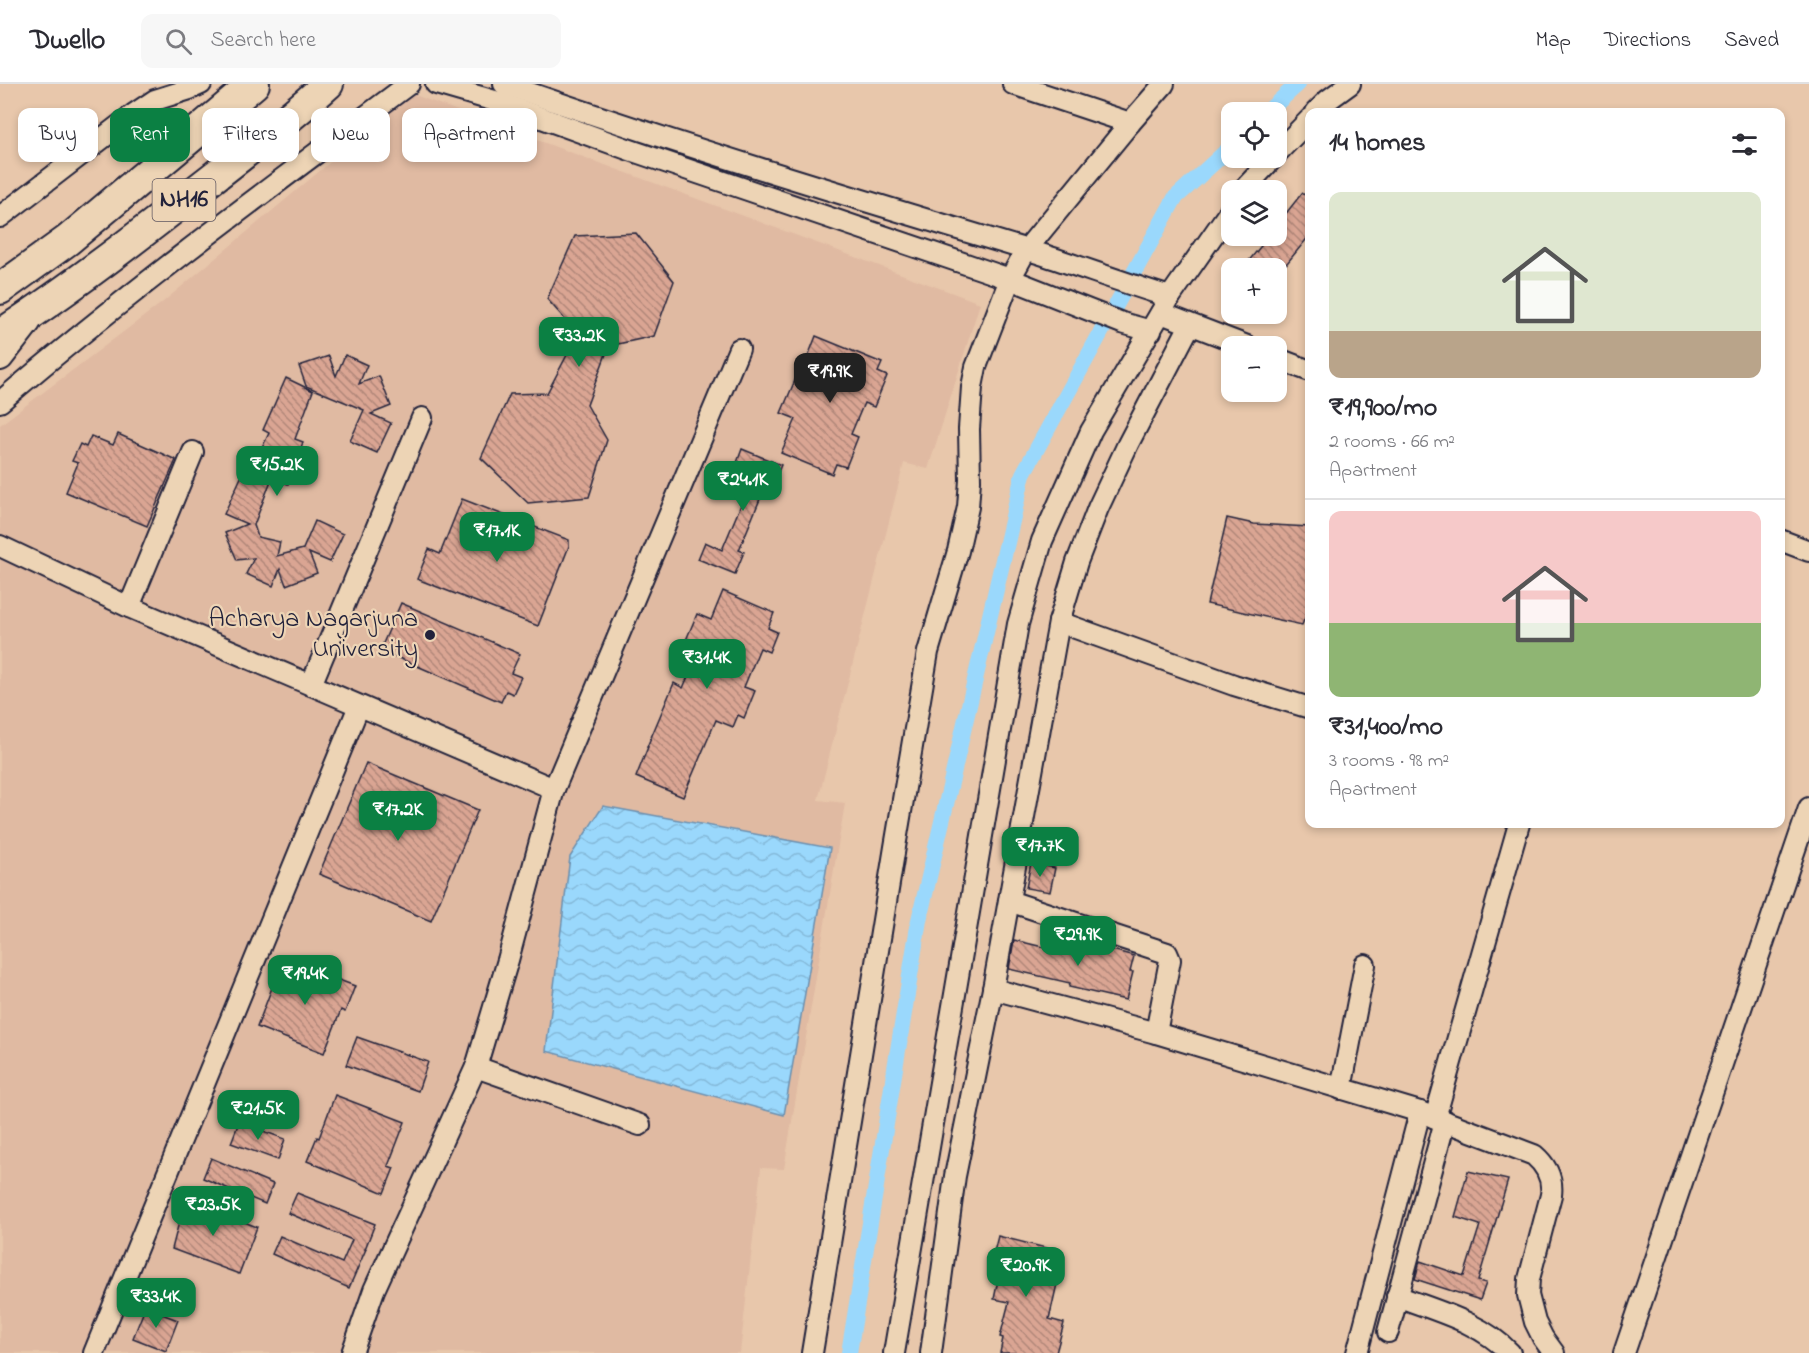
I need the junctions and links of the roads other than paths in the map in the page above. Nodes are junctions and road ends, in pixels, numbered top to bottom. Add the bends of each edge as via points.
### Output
1 (201, 84) edge
2 (254, 84) edge
3 (328, 84) edge
4 (410, 84) edge
5 (436, 84) edge
6 (504, 84) edge
7 (1013, 84) edge
8 (1164, 84) edge
9 (1350, 84) edge
10 (1320, 108) edge
11 (1130, 123) junction
12 (1305, 124) edge
13 (1287, 143) edge
14 (1264, 168) edge
15 (1252, 180) edge
16 (0, 217) edge
17 (1221, 224) edge
18 (68, 240) junction
19 (1034, 252) junction
20 (0, 277) edge
21 (1018, 282) junction
22 (0, 289) edge
23 (1165, 305) junction
24 (36, 311) junction
25 (1190, 325) junction
26 (1151, 331) junction
27 (0, 334) edge
28 (1221, 336) edge
29 (739, 349) dead end
30 (0, 357) edge
31 (1287, 362) edge
32 (1305, 369) edge
33 (0, 402) edge
34 (422, 418) dead end
35 (193, 452) dead end
36 (1785, 542) edge
37 (0, 546) edge
38 (1809, 551) edge
39 (129, 607) junction
40 (1059, 622) junction
41 (311, 685) junction
42 (359, 706) junction
43 (1305, 706) edge
44 (554, 789) junction
45 (1809, 808) edge
46 (1518, 828) edge
47 (1009, 901) junction
48 (1365, 965) dead end
49 (993, 989) junction
50 (1156, 1033) junction
51 (476, 1067) junction
52 (1341, 1089) junction
53 (1433, 1117) junction
54 (640, 1125) dead end
55 (1397, 1296) junction
56 (1388, 1332) dead end
57 (94, 1353) edge
58 (352, 1353) edge
59 (812, 1353) edge
60 (894, 1353) edge
61 (931, 1353) edge
62 (1357, 1353) edge
63 (1510, 1353) edge
64 (1554, 1353) edge
65 (1624, 1353) edge

1 - 16 street via 155,100
2 - 18 highway, NH16
3 - 24 highway, NH16 via 114,255
4 - 33 street via 170,265
5 - 21 street
6 - 19 street via 784,177
7 - 11 street
8 - 11 street
9 - 10 street
11 - 19 street
12 - 13 street
14 - 15 street
17 - 23 street
18 - 20 main road
18 - 22 highway, NH16
19 - 21 street
19 - 23 street via 1147,290
21 - 26 street
21 - 59 street via 976,367 972,387 968,507 928,652
23 - 25 street
23 - 26 street
24 - 27 highway, NH16
24 - 30 main road
25 - 28 street
25 - 40 street via 1098,508
26 - 60 street via 1087,441 1042,541 1018,624
29 - 44 street
31 - 32 street
34 - 41 street
35 - 39 street
36 - 38 street
37 - 39 street
39 - 41 street
40 - 43 street
40 - 47 street
41 - 42 street
42 - 44 street
42 - 57 street
44 - 51 street
45 - 65 street
46 - 53 street
47 - 49 street
47 - 50 street via 1167,953 1170,960
48 - 52 street
49 - 50 street
49 - 61 street via 955,1176
50 - 52 street
51 - 54 street
51 - 58 street via 374,1290
52 - 53 street
53 - 55 street
53 - 62 street
53 - 64 street via 1534,1155 1547,1169 1551,1196 1528,1295 1535,1322
55 - 56 street
55 - 63 street via 1484,1331

